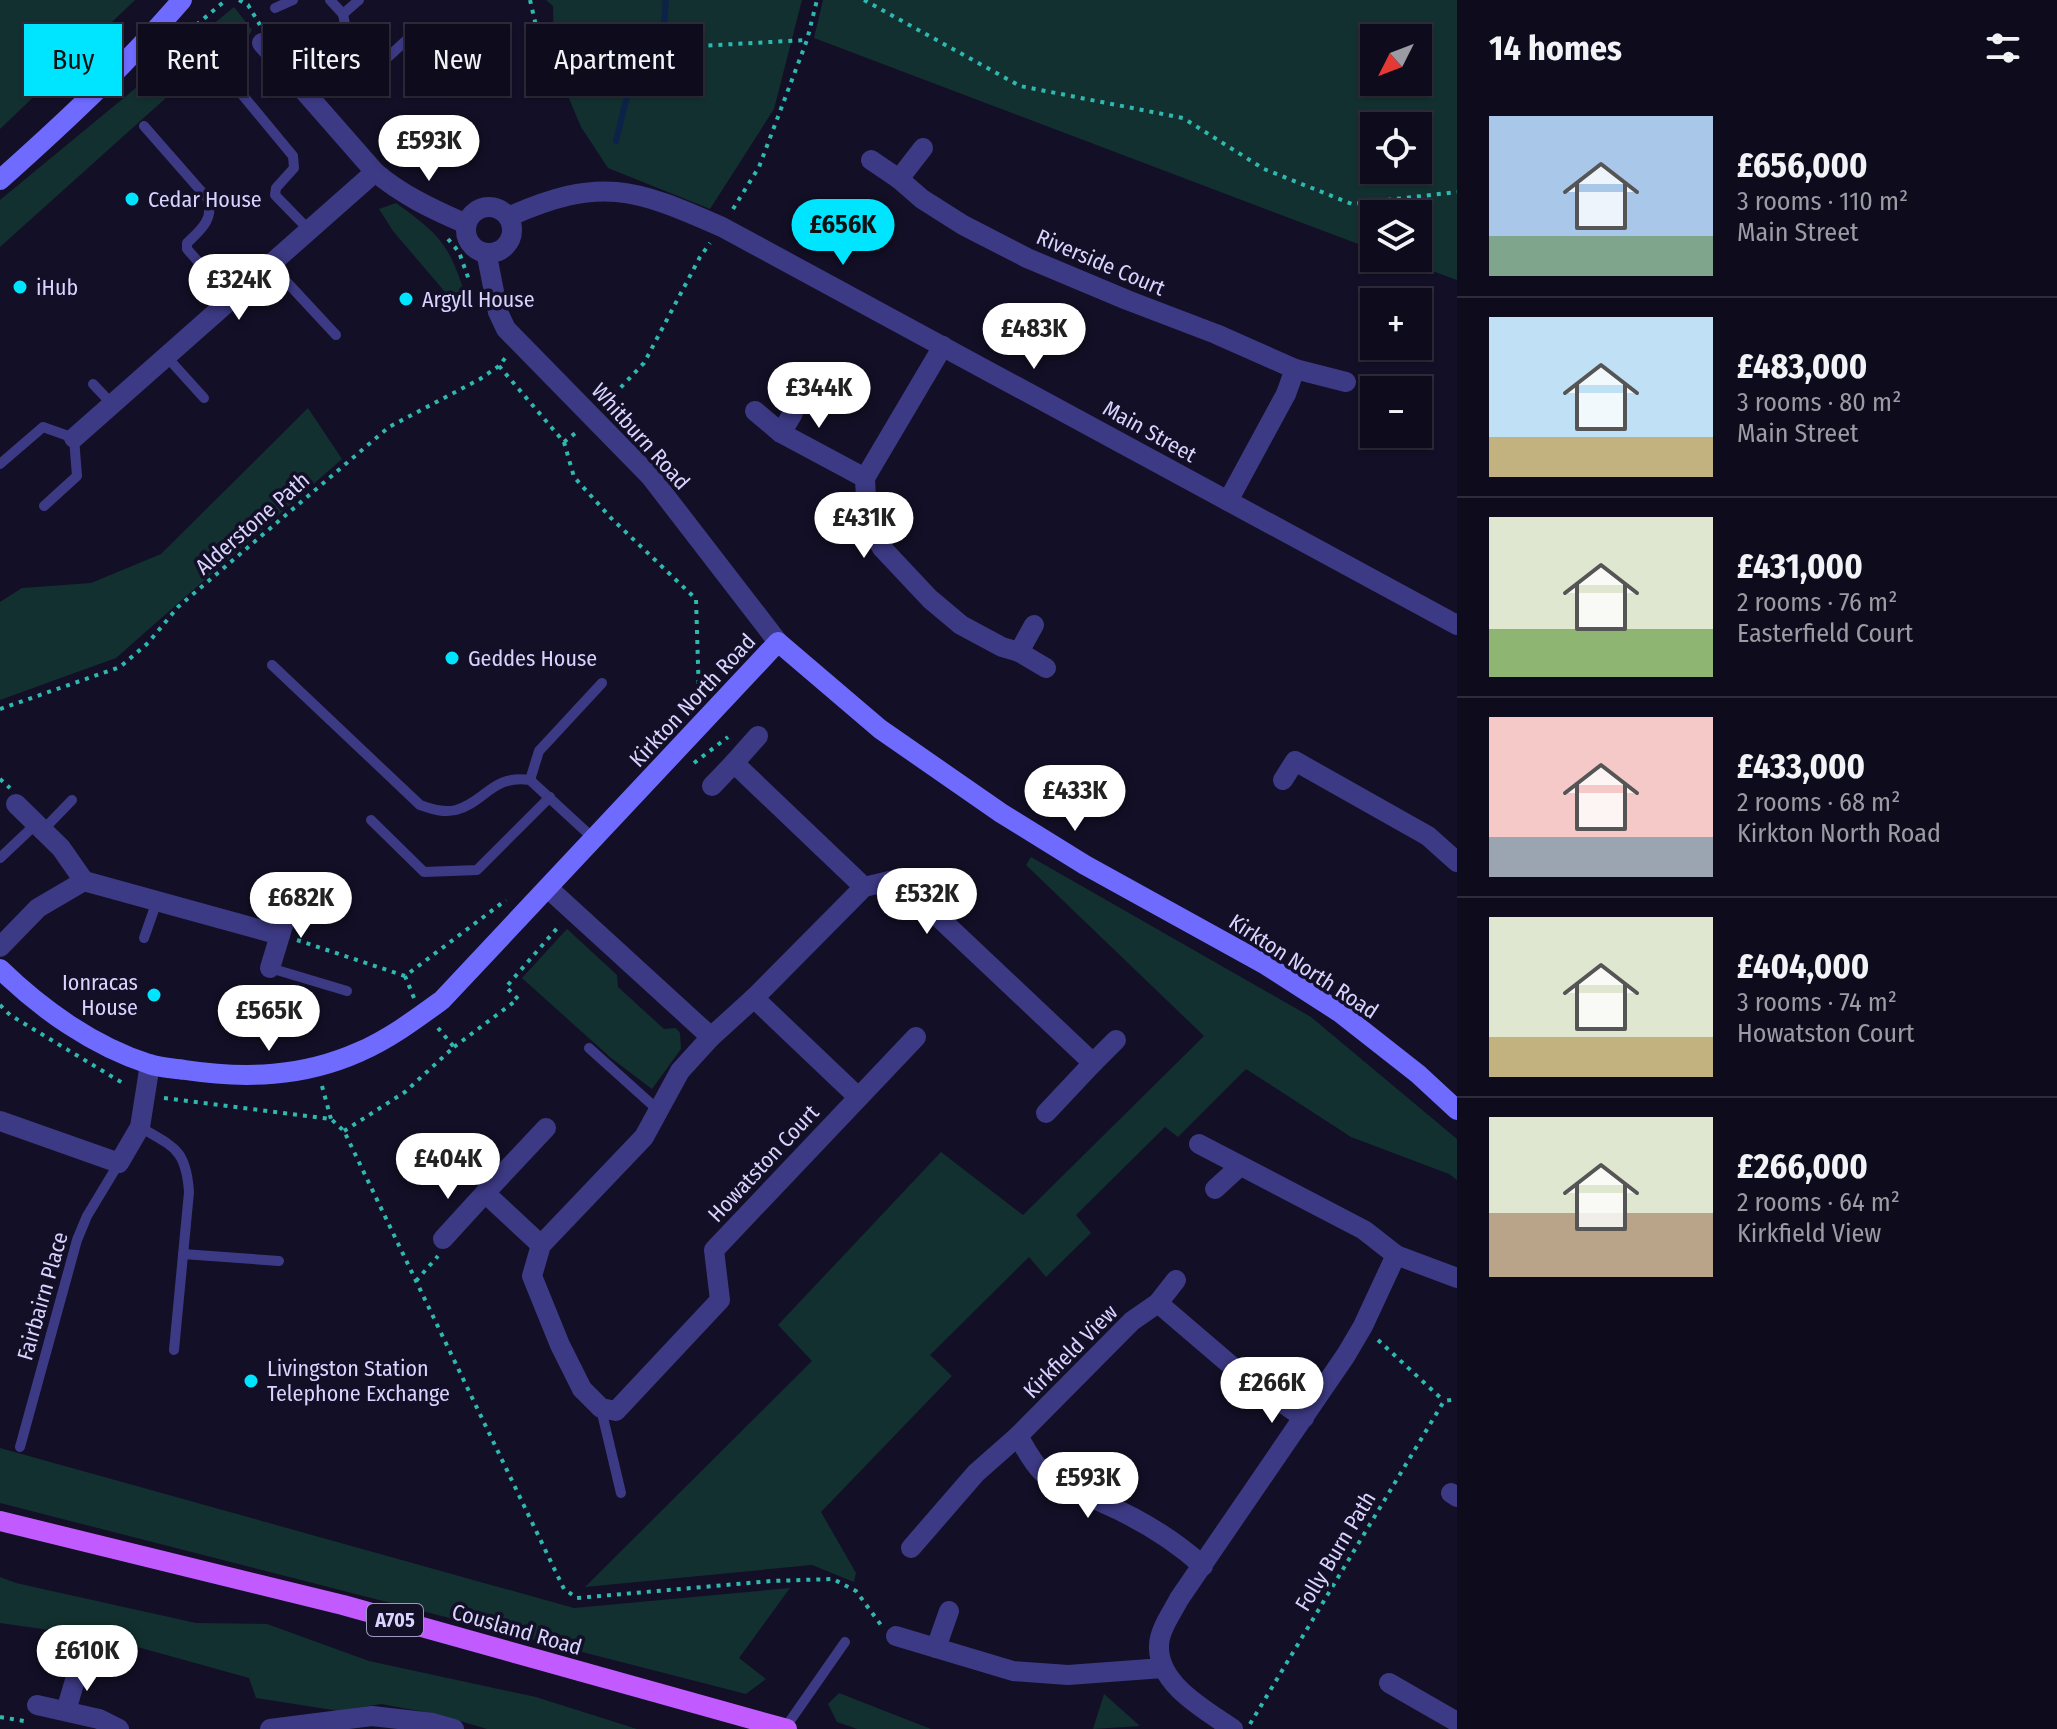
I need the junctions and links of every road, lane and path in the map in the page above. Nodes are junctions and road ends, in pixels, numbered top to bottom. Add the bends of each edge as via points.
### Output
1 (182, 0) edge
2 (226, 0) edge
3 (239, 0) edge
4 (293, 0) edge
5 (330, 0) edge
6 (359, 0) edge
7 (530, 0) edge
8 (817, 0) edge
9 (864, 0) edge
10 (275, 8) dead end
11 (343, 14) junction
12 (345, 24) edge
13 (807, 40) junction
14 (405, 41) edge
15 (262, 43) edge
16 (131, 56) junction
17 (389, 56) edge
18 (243, 96) edge
19 (308, 96) edge
20 (144, 126) dead end
21 (923, 148) dead end
22 (871, 160) dead end
23 (375, 172) junction
24 (899, 179) junction
25 (0, 180) edge
26 (1457, 192) edge
27 (508, 217) junction
28 (464, 223) junction
29 (722, 227) junction
30 (309, 230) junction
31 (443, 232) dead end
32 (487, 256) junction
33 (270, 264) junction
34 (473, 291) dead end
35 (231, 299) junction
36 (336, 335) dead end
37 (943, 346) junction
38 (508, 349) junction
39 (166, 356) junction
40 (499, 366) junction
41 (1295, 369) junction
42 (1346, 382) dead end
43 (93, 384) dead end
44 (204, 398) dead end
45 (112, 404) junction
46 (602, 407) dead end
47 (755, 411) dead end
48 (793, 413) dead end
49 (580, 429) dead end
50 (781, 433) junction
51 (74, 438) junction
52 (564, 442) junction
53 (0, 464) edge
54 (865, 478) junction
55 (1228, 501) junction
56 (44, 506) dead end
57 (1034, 625) dead end
58 (1457, 625) edge
59 (778, 642) junction
60 (1019, 652) junction
61 (272, 665) dead end
62 (1046, 668) dead end
63 (602, 683) dead end
64 (0, 709) edge
65 (699, 709) dead end
66 (758, 736) dead end
67 (734, 763) junction
68 (530, 780) junction
69 (1283, 780) dead end
70 (712, 786) dead end
71 (550, 797) junction
72 (72, 800) dead end
73 (16, 804) dead end
74 (371, 820) dead end
75 (39, 827) junction
76 (595, 840) junction
77 (0, 858) edge
78 (1457, 862) edge
79 (84, 881) junction
80 (864, 887) junction
81 (549, 889) junction
82 (516, 892) dead end
83 (291, 899) dead end
84 (157, 901) junction
85 (573, 910) junction
86 (280, 935) junction
87 (144, 938) dead end
88 (0, 947) edge
89 (270, 968) joint
90 (0, 969) edge
91 (405, 976) junction
92 (347, 991) dead end
93 (754, 998) junction
94 (416, 1001) dead end
95 (433, 1024) dead end
96 (711, 1037) junction
97 (916, 1037) dead end
98 (1116, 1040) dead end
99 (454, 1047) junction
100 (589, 1048) dead end
101 (1093, 1063) junction
102 (150, 1064) junction
103 (322, 1088) dead end
104 (858, 1097) junction
105 (658, 1110) junction
106 (1457, 1110) edge
107 (1046, 1113) dead end
108 (331, 1119) dead end
109 (0, 1121) edge
110 (140, 1127) junction
111 (546, 1128) dead end
112 (1199, 1144) dead end
113 (119, 1163) junction
114 (1239, 1167) junction
115 (1215, 1189) dead end
116 (485, 1193) junction
117 (443, 1239) joint
118 (541, 1245) junction
119 (183, 1254) junction
120 (1396, 1255) junction
121 (279, 1261) dead end
122 (1457, 1278) edge
123 (1176, 1280) dead end
124 (416, 1281) junction
125 (1158, 1303) junction
126 (1363, 1326) junction
127 (174, 1350) dead end
128 (1457, 1399) edge
129 (1444, 1401) junction
130 (601, 1408) junction
131 (1304, 1418) junction
132 (1018, 1436) junction
133 (20, 1447) dead end
134 (621, 1493) dead end
135 (0, 1521) edge
136 (911, 1548) dead end
137 (1203, 1566) junction
138 (949, 1611) dead end
139 (896, 1636) joint
140 (845, 1642) dead end
141 (936, 1648) junction
142 (1163, 1668) junction
143 (75, 1680) dead end
144 (1389, 1683) dead end
145 (37, 1705) dead end
146 (66, 1711) junction
147 (1457, 1722) edge
148 (321, 1726) edge
149 (119, 1729) edge
150 (270, 1729) edge
151 (454, 1729) edge
152 (786, 1729) edge
153 (1233, 1729) edge
154 (1247, 1729) edge

1 - 16 main road
2 - 16 path via 161,57
3 - 15 path via 248,5 263,32
4 - 10 lane
5 - 11 lane
6 - 11 lane
7 - 13 path via 543,56 559,84 584,84 629,38 664,48
8 - 13 path
9 - 26 path via 1020,86 1183,118 1264,169 1352,204
11 - 12 lane
13 - 29 path via 759,167
14 - 17 lane
16 - 25 main road
18 - 30 lane via 293,156 294,168 275,195
19 - 23 street
20 - 35 lane via 208,199 208,220 187,249
21 - 24 street
22 - 24 street, Riverside Court
23 - 28 street via 426,207
23 - 30 street
24 - 41 street, Riverside Court via 922,199 1027,258
27 - 28 street via 499,208 485,206
27 - 29 street, Main Street via 562,196 599,191 664,201
27 - 32 street via 513,230 508,243
28 - 32 street via 475,250
29 - 37 street, Main Street
29 - 46 path via 700,257 644,363
30 - 33 street
31 - 34 path via 459,252
32 - 38 street, Whitburn Road
33 - 35 street
33 - 36 lane
35 - 39 street
37 - 54 street
37 - 55 street, Main Street
38 - 40 path, Alderstone Path
38 - 59 street, Whitburn Road via 650,476
39 - 44 lane
39 - 45 street
40 - 52 path
40 - 64 path, Alderstone Path via 389,427 178,607 120,667
41 - 42 street, Riverside Court
41 - 55 street
43 - 45 lane
45 - 51 street
47 - 50 street
48 - 50 street
49 - 52 path
50 - 54 street
51 - 53 lane via 43,427
51 - 56 lane via 77,476
52 - 65 path via 574,477 696,599
54 - 60 street via 867,522 901,571 961,625
55 - 58 street, Main Street
57 - 60 street
59 - 76 main road, Kirkton North Road
59 - 106 main road, Kirkton North Road via 880,729 1001,813 1339,1012
60 - 62 street
61 - 68 lane via 420,805 442,812 459,809 504,781
63 - 68 lane via 539,751
66 - 67 street
67 - 70 street
67 - 80 street
68 - 71 lane
69 - 78 street via 1287,756 1428,836
71 - 74 lane via 477,870 424,872
71 - 76 lane
72 - 75 lane
73 - 75 street
75 - 77 lane
75 - 79 street
76 - 81 main road, Kirkton North Road
79 - 84 street
79 - 88 street via 38,908
80 - 93 street
80 - 101 street via 898,879
81 - 85 street
81 - 102 main road, Kirkton North Road via 442,1000 360,1052 279,1074 224,1076
82 - 91 path
83 - 86 street
84 - 86 street
84 - 87 lane
85 - 96 street
85 - 99 path via 506,987 518,999
86 - 89 street
86 - 91 path
89 - 92 lane
90 - 102 main road, Kirkton North Road via 32,1001 95,1040
91 - 94 path
93 - 96 street
93 - 104 street
95 - 99 path
96 - 105 street via 680,1071
97 - 104 street, Howatston Court
98 - 101 street
99 - 124 path via 405,1092 344,1131
100 - 105 lane
101 - 107 street
102 - 110 street
103 - 108 path
104 - 130 street, Howatston Court via 714,1250 720,1300 616,1411
105 - 118 street via 644,1137
109 - 113 street
110 - 113 street
110 - 119 lane via 181,1154 188,1171
111 - 116 street
112 - 114 street
113 - 133 lane, Fairbairn Place via 77,1240
114 - 115 street
114 - 120 street via 1364,1230
116 - 117 street
116 - 118 street
117 - 124 path via 445,1248
118 - 130 street via 532,1276 582,1389
119 - 121 lane
119 - 127 lane
120 - 122 street
120 - 126 street
123 - 125 street, Kirkfield View
124 - 139 path via 564,1589 577,1598 833,1579 856,1591 882,1627
125 - 131 street via 1241,1374
125 - 132 street, Kirkfield View via 1132,1321
126 - 129 path
126 - 131 street
128 - 129 path
129 - 154 path, Folly Burn Path
130 - 134 lane
131 - 137 street
132 - 136 street, Kirkfield View via 976,1473
132 - 137 street via 1041,1472 1060,1488 1135,1518
135 - 152 main road, Cousland Road / A705 via 343,1605
137 - 142 street via 1163,1629
138 - 141 street
139 - 141 street
140 - 152 lane
141 - 142 street via 1013,1671 1068,1675
142 - 153 street via 1179,1689
143 - 146 street
144 - 147 street
145 - 146 street
146 - 149 street
148 - 150 street
148 - 151 street via 372,1716

